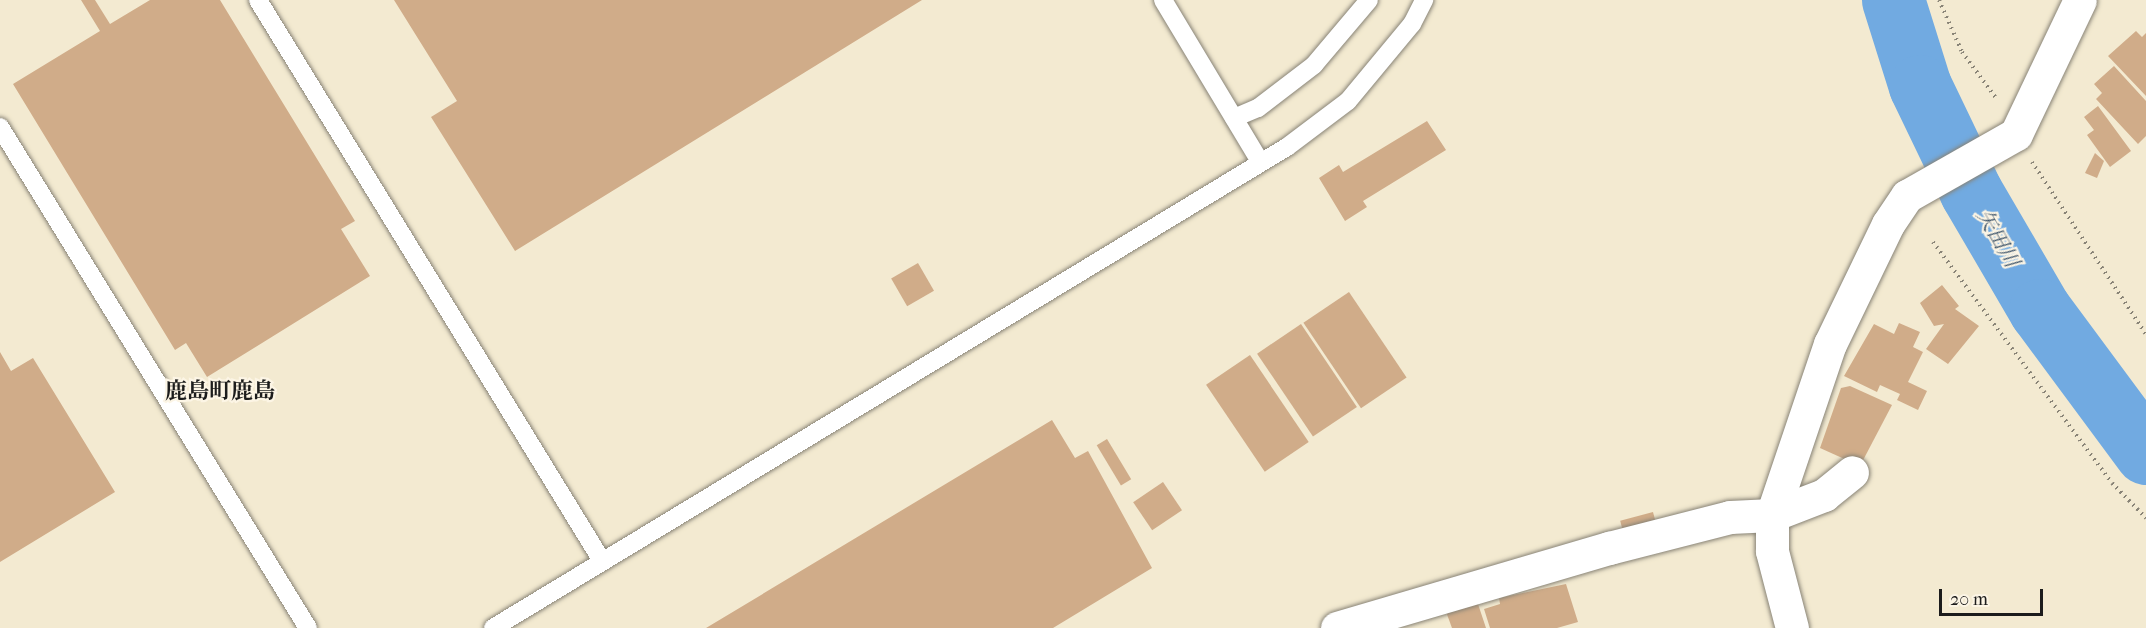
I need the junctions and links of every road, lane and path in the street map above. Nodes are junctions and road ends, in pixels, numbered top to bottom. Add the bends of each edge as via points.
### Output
1 (258, 0) edge
2 (1163, 0) edge
3 (1369, 0) edge
4 (1424, 0) edge
5 (1939, 0) edge
6 (2079, 0) edge
7 (1234, 118) junction
8 (0, 127) edge
9 (2016, 134) junction
10 (1259, 160) junction
11 (1934, 242) dead end
12 (2146, 334) edge
13 (1852, 472) dead end
14 (1772, 515) junction
15 (2146, 518) edge
16 (602, 561) junction
17 (308, 628) edge
18 (493, 628) edge
19 (1337, 628) edge
20 (1791, 628) edge

1 - 16 lane
2 - 7 lane
3 - 7 lane via 1314,65 1258,108
4 - 10 lane via 1412,24 1348,101 1287,147
5 - 9 path via 1962,52 2002,105
6 - 9 street
7 - 10 lane
8 - 17 lane
9 - 12 path
9 - 14 street via 1920,185 1897,209 1830,344
10 - 16 lane
11 - 15 path via 2112,483
13 - 14 street via 1824,495
14 - 19 street via 1730,517 1609,548
14 - 20 street via 1772,551
16 - 18 lane

